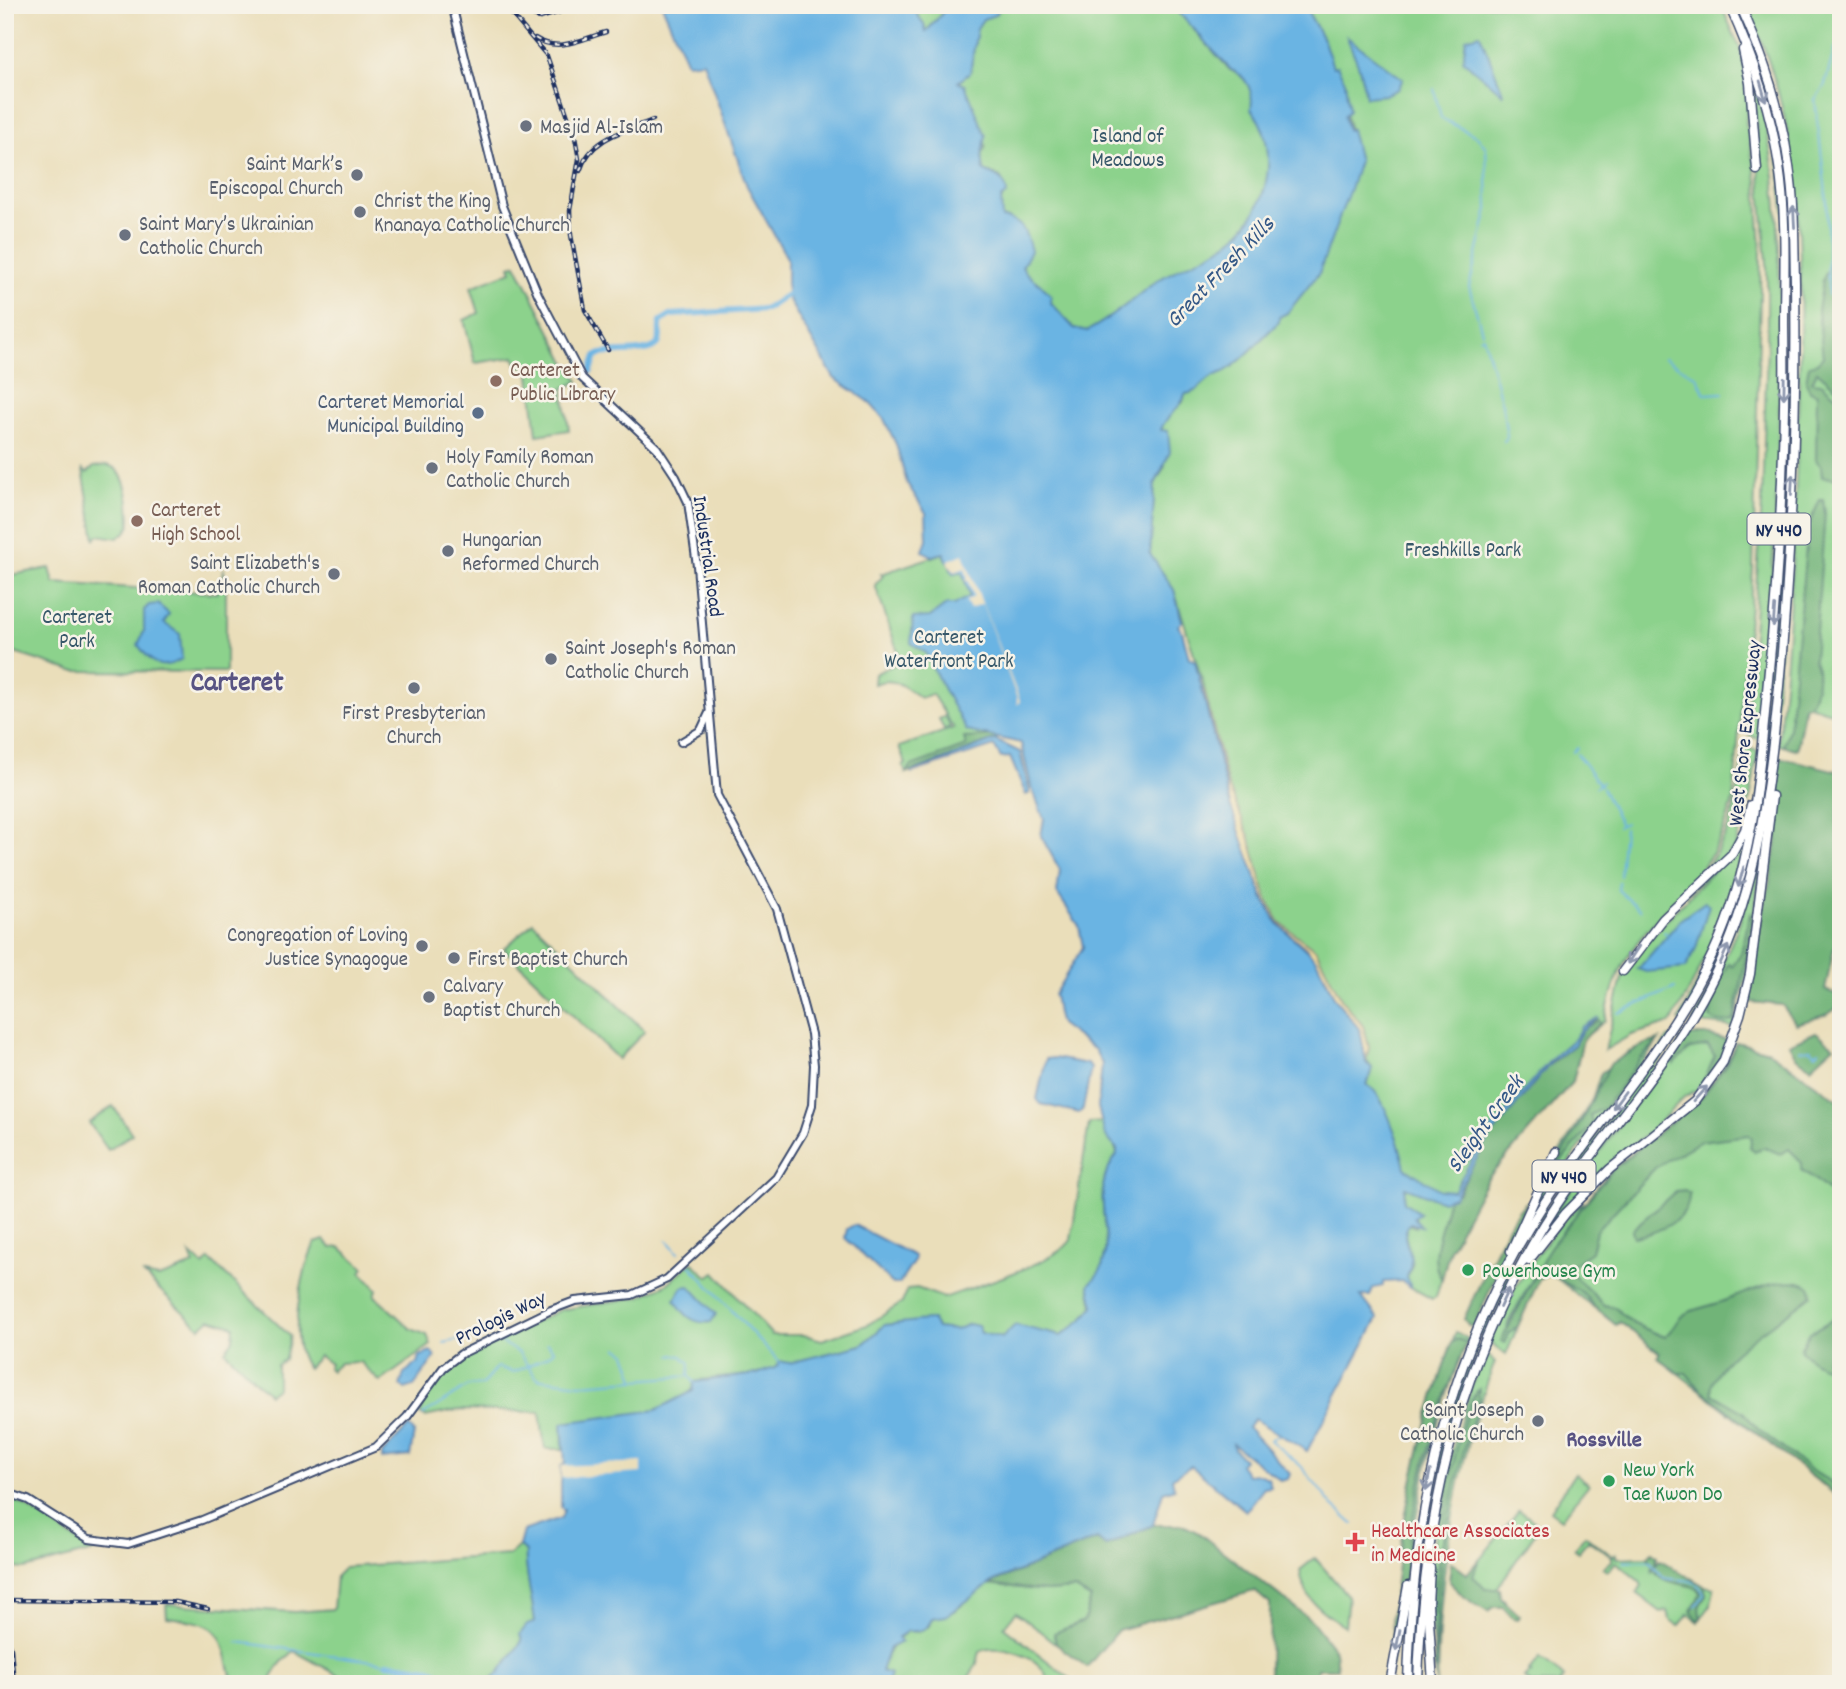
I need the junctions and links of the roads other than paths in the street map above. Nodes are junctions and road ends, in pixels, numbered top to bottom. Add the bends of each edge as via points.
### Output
1 (452, 5) edge
2 (1727, 5) edge
3 (1740, 5) edge
4 (1757, 170) dead end
5 (1778, 700) junction
6 (709, 711) junction
7 (1763, 737) junction
8 (712, 741) joint
9 (681, 742) dead end
10 (1623, 971) dead end
11 (1556, 1152) dead end
12 (1517, 1272) junction
13 (1482, 1317) junction
14 (1449, 1443) junction
15 (5, 1492) edge
16 (1416, 1549) junction
17 (1390, 1684) edge
18 (1408, 1684) edge
19 (1418, 1684) edge
20 (1433, 1684) edge

1 - 6 main road, Industrial Road via 492,175 533,283 582,377 646,437 668,463 688,502
2 - 4 highway via 1746,62
2 -> 7 highway, West Shore Expressway / NY 440 via 1766,104 1779,167 1784,226 1780,512
5 -> 3 highway, West Shore Expressway / NY 440 via 1793,465 1795,236 1779,113
12 -> 5 highway, West Shore Expressway / NY 440 via 1574,1180 1675,1044 1727,950 1749,886 1764,821
12 -> 5 highway via 1610,1169 1695,1101 1730,1048 1750,974 1769,844
6 - 8 main road, Industrial Road
6 - 9 main road via 701,730
7 -> 10 highway via 1753,800 1739,844 1724,864 1656,926
7 -> 13 highway, West Shore Expressway / NY 440 via 1759,789 1739,884 1716,947 1679,1017 1546,1200
8 - 15 main road, Prologis Way via 717,795 777,909 806,1009 814,1065 803,1133 788,1163 768,1187 661,1283 632,1295 575,1301 461,1354 443,1368 401,1424 376,1447 148,1540 114,1545 89,1539 28,1500
11 - 13 highway
14 -> 12 highway, West Shore Expressway / NY 440 via 1476,1361
13 -> 16 highway, West Shore Expressway / NY 440 via 1431,1467
14 - 19 highway, West Shore Expressway / NY 440 via 1428,1542
14 - 20 highway via 1433,1530 1428,1604
16 -> 17 highway
16 - 18 highway, West Shore Expressway / NY 440

